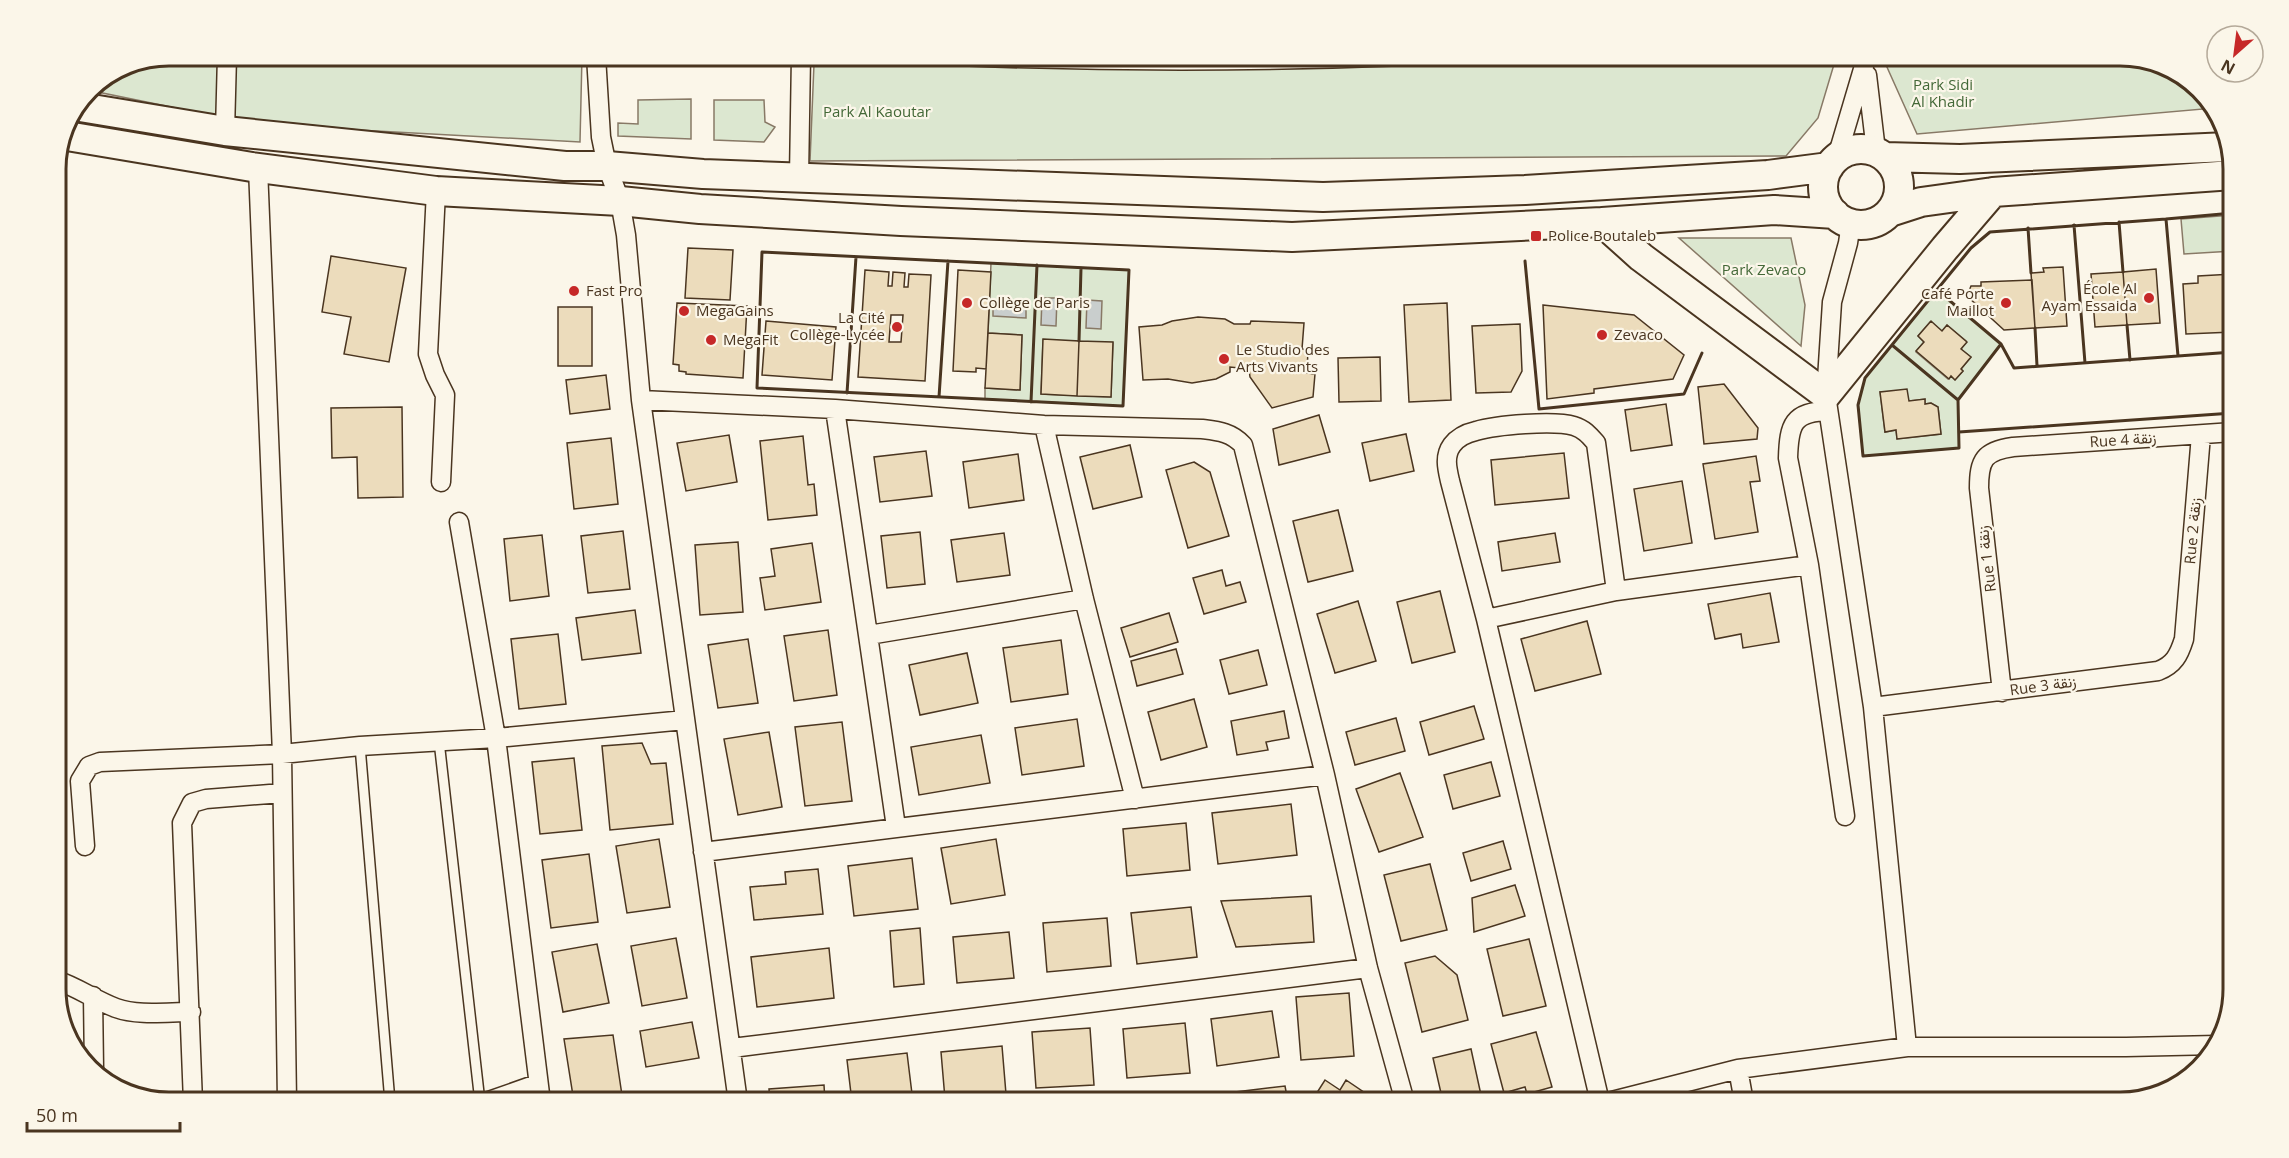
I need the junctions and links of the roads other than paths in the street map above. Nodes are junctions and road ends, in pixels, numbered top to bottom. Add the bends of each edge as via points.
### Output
1 (226, 66) edge
2 (597, 66) edge
3 (801, 66) edge
4 (1863, 66) edge
5 (1867, 66) edge
6 (86, 108) edge
7 (225, 131) junction
8 (71, 137) edge
9 (2221, 147) edge
10 (1880, 154) junction
11 (1833, 162) junction
12 (607, 166) junction
13 (258, 168) junction
14 (2223, 176) edge
15 (799, 177) junction
16 (436, 191) junction
17 (1993, 192) junction
18 (620, 201) junction
19 (1890, 212) junction
20 (1843, 219) junction
21 (1602, 222) junction
22 (641, 400) junction
23 (1827, 403) junction
24 (835, 409) junction
25 (1044, 425) junction
26 (2223, 433) edge
27 (2201, 435) junction
28 (2013, 447) joint
29 (441, 482) dead end
30 (459, 522) dead end
31 (1809, 565) junction
32 (1616, 591) junction
33 (1084, 599) junction
34 (1486, 619) junction
35 (2185, 627) joint
36 (869, 635) junction
37 (2002, 692) junction
38 (1873, 707) junction
39 (685, 720) junction
40 (496, 738) junction
41 (439, 741) junction
42 (360, 746) junction
43 (282, 754) junction
44 (1325, 775) junction
45 (282, 793) junction
46 (1135, 799) junction
47 (1845, 816) dead end
48 (896, 827) junction
49 (85, 846) dead end
50 (703, 852) junction
51 (1368, 968) junction
52 (66, 984) edge
53 (93, 996) junction
54 (191, 1012) junction
55 (2206, 1045) edge
56 (1907, 1047) junction
57 (732, 1048) junction
58 (94, 1060) edge
59 (1738, 1069) junction
60 (537, 1084) junction
61 (193, 1092) edge
62 (287, 1092) edge
63 (389, 1092) edge
64 (479, 1092) edge
65 (514, 1092) edge
66 (539, 1092) edge
67 (737, 1092) edge
68 (1402, 1092) edge
69 (1598, 1092) edge
70 (1647, 1092) edge
71 (1742, 1092) edge

1 - 7 street
2 - 12 street
3 - 15 street
4 - 11 street
5 - 10 street via 1869,106
6 - 7 main road
7 - 12 main road via 565,166
8 - 13 main road
9 - 10 main road via 1960,159
10 - 11 main road via 1856,149
10 - 19 main road via 1898,177 1900,189
11 - 15 main road via 1768,175 1323,197
11 - 20 main road via 1823,188 1827,202
12 - 15 main road
12 - 18 street
13 - 16 main road
13 - 43 street
14 - 17 main road
16 - 18 main road
16 - 29 street via 428,354 445,395
17 - 19 main road via 1921,202
17 - 23 main road via 1944,248
18 - 21 main road via 890,221 1292,237
18 - 22 street
19 - 20 main road via 1872,223
20 - 21 main road via 1774,210
20 - 23 street via 1848,243 1832,302
21 - 23 main road
22 - 24 street
22 - 39 street
23 - 31 street via 1804,414 1795,424 1789,442 1788,458
23 - 38 street
24 - 25 street
24 - 36 street
25 - 33 street
25 - 44 street via 1209,430 1226,432 1243,445
26 - 27 street, Rue 4 زنقة
27 - 28 street, Rue 4 زنقة
27 - 35 street, Rue 2 زنقة
28 - 37 street, Rue 1 زنقة via 1992,451 1985,457 1979,474
30 - 40 street
31 - 32 street
31 - 47 street
32 - 34 street
32 - 34 street via 1596,443 1586,432 1556,424 1477,430 1459,438 1446,460
33 - 36 street
33 - 46 street
34 - 69 street
35 - 37 street, Rue 3 زنقة via 2177,657 2164,669
36 - 48 street
37 - 38 street, Rue 3 زنقة
38 - 56 street
39 - 40 street
39 - 50 street
40 - 41 street
40 - 60 street
41 - 42 street
41 - 64 lane
42 - 43 street
42 - 63 lane
43 - 45 street
43 - 49 street via 100,762 89,766 80,781
44 - 46 street
44 - 51 street
45 - 54 street via 206,799 192,803 186,812 182,823
45 - 62 street
46 - 48 street
48 - 50 street
50 - 57 street
51 - 57 street
51 - 68 street
52 - 53 street
53 - 54 street via 119,1009
53 - 58 street
54 - 61 street
55 - 56 street
56 - 59 street
57 - 67 street
59 - 70 street
59 - 71 street
60 - 65 street
60 - 66 street

